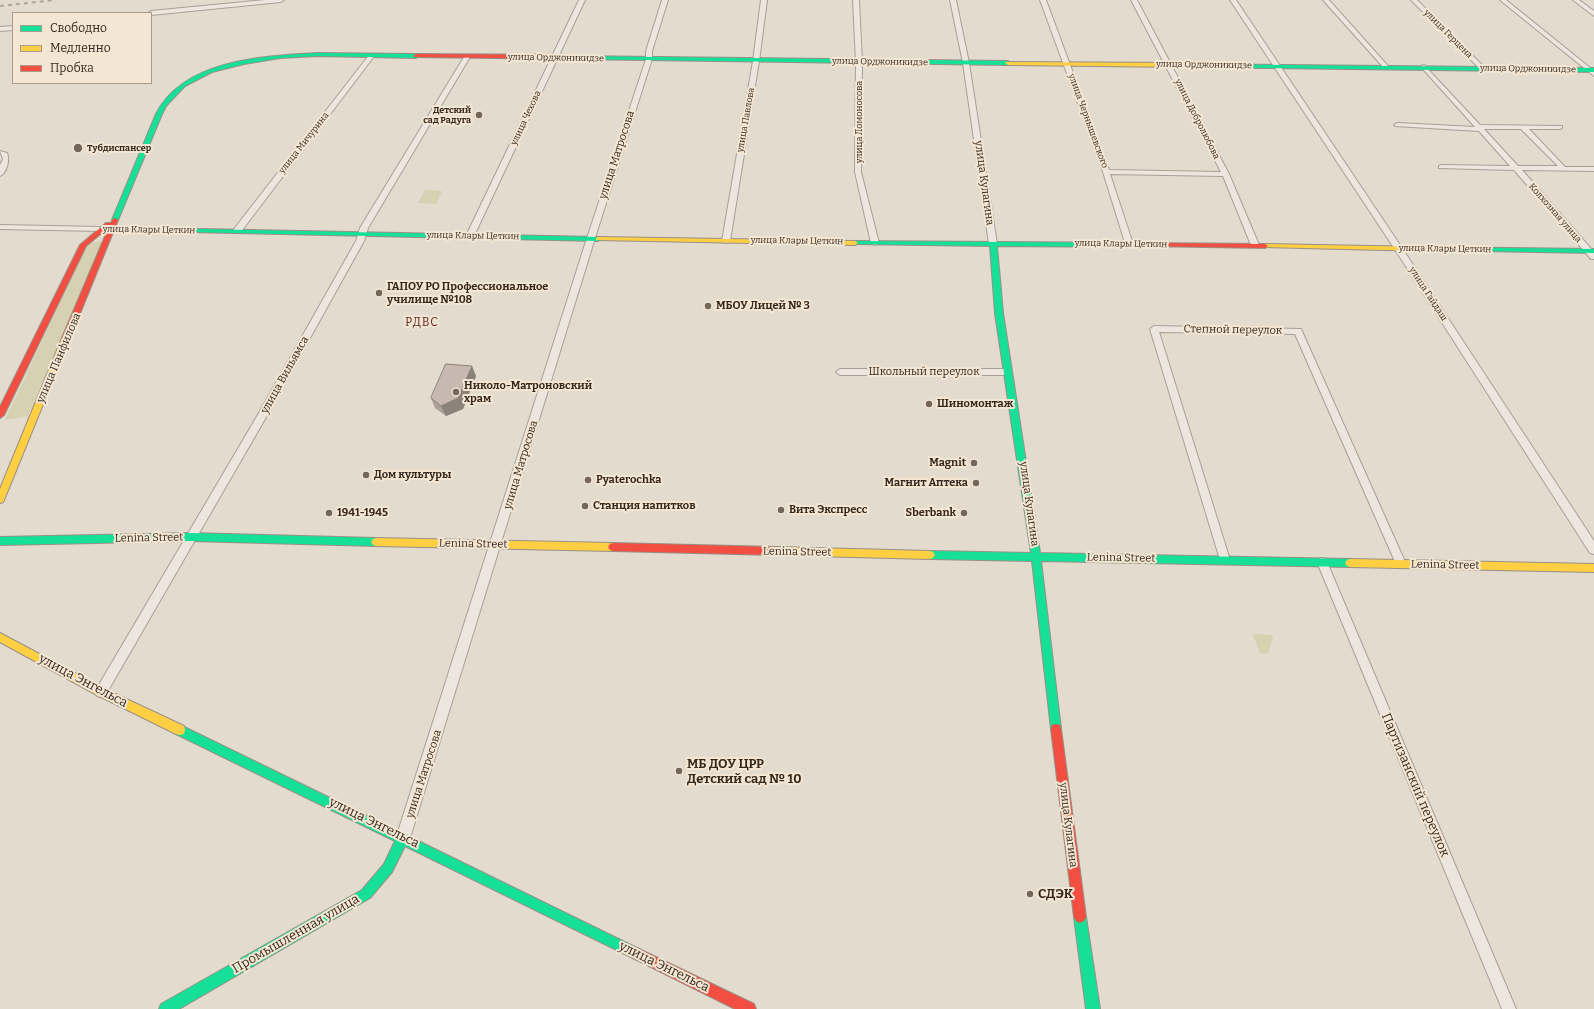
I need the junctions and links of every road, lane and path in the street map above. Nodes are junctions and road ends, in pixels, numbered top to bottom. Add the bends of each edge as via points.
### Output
1 (281, 0) edge
2 (582, 0) edge
3 (665, 0) edge
4 (764, 0) edge
5 (856, 0) edge
6 (953, 0) edge
7 (1043, 0) edge
8 (1134, 0) edge
9 (1233, 0) edge
10 (1326, 0) edge
11 (1414, 0) edge
12 (1503, 0) edge
13 (1576, 0) edge
14 (152, 13) edge
15 (1594, 14) edge
16 (12, 28) edge
17 (0, 29) edge
18 (372, 55) junction
19 (467, 56) junction
20 (554, 58) junction
21 (649, 59) junction
22 (756, 61) junction
23 (859, 62) junction
24 (966, 63) junction
25 (1067, 64) junction
26 (1169, 65) junction
27 (1278, 66) junction
28 (1386, 67) junction
29 (1424, 68) junction
30 (1482, 68) junction
31 (1592, 71) edge
32 (174, 92) joint
33 (1397, 125) dead end
34 (1523, 127) junction
35 (1560, 127) dead end
36 (1479, 128) junction
37 (0, 153) edge
38 (1441, 167) dead end
39 (1516, 168) junction
40 (1564, 169) junction
41 (1594, 169) edge
42 (1106, 172) junction
43 (0, 174) edge
44 (1226, 174) junction
45 (116, 215) junction
46 (0, 227) edge
47 (101, 229) junction
48 (112, 229) junction
49 (236, 231) junction
50 (362, 233) junction
51 (470, 236) junction
52 (591, 238) junction
53 (726, 241) junction
54 (875, 242) junction
55 (993, 244) junction
56 (1129, 244) junction
57 (1254, 245) junction
58 (1398, 248) junction
59 (1592, 253) edge
60 (840, 372) dead end
61 (1007, 372) junction
62 (0, 415) edge
63 (0, 500) edge
64 (190, 537) junction
65 (0, 540) edge
66 (496, 544) junction
67 (1594, 550) edge
68 (1036, 556) junction
69 (1225, 560) junction
70 (1322, 562) junction
71 (1402, 564) junction
72 (1594, 568) edge
73 (0, 637) edge
74 (101, 692) junction
75 (404, 838) junction
76 (166, 1009) edge
77 (749, 1009) edge
78 (1093, 1009) edge
79 (1509, 1009) edge

1 - 14 street
2 - 20 street, улица Чехова
3 - 21 street, улица Матросова via 649,51
4 - 22 street, улица Павлова
5 - 23 street, улица Ломоносова
6 - 24 street, улица Кулагина
7 - 25 street, улица Чернышевского
8 - 26 street, улица Добролюбова
9 - 27 street, улица Гайдаш
10 - 28 street
11 - 30 street, улица Герцена
12 - 31 street
13 - 15 street
16 - 17 street
18 - 19 street, улица Орджоникидзе
18 - 32 street, улица Орджоникидзе via 288,56 254,60 230,65 200,76
18 - 49 street, улица Мичурина
19 - 20 street, улица Орджоникидзе
19 - 50 street, улица Вильямса
20 - 21 street, улица Орджоникидзе
20 - 51 street, улица Чехова
21 - 22 street, улица Орджоникидзе
21 - 52 street, улица Матросова
22 - 23 street, улица Орджоникидзе
22 - 53 street, улица Павлова
23 - 24 street, улица Орджоникидзе
23 - 54 street, улица Ломоносова via 858,172
24 - 25 street, улица Орджоникидзе
24 - 55 street, улица Кулагина
25 - 26 street, улица Орджоникидзе
25 - 42 street, улица Чернышевского
26 - 27 street, улица Орджоникидзе
26 - 44 street, улица Добролюбова
27 - 28 street, улица Орджоникидзе
27 - 58 street, улица Гайдаш
28 - 29 street, улица Орджоникидзе
29 - 30 street, улица Орджоникидзе
29 - 36 street, Колхозная улица
30 - 31 street, улица Орджоникидзе
32 - 45 street, улица Панфилова via 164,105
33 - 36 street
34 - 35 street
34 - 36 street
34 - 40 street
36 - 39 street, Колхозная улица
37 - 43 street via 5,154 6,159
38 - 39 street, Колхозная улица
39 - 40 street, Колхозная улица
39 - 59 street, Колхозная улица
40 - 41 street, Колхозная улица
42 - 44 street, улица Добролюбова
42 - 56 street, улица Чернышевского
44 - 57 street, улица Добролюбова
45 - 47 street, улица Панфилова
45 - 48 street, улица Панфилова
46 - 47 street, улица Клары Цеткин
47 - 48 street, улица Клары Цеткин
47 - 62 street, улица Панфилова via 83,245
48 - 49 street, улица Клары Цеткин
48 - 63 street, улица Панфилова
49 - 50 street, улица Клары Цеткин
50 - 51 street, улица Клары Цеткин
50 - 64 street, улица Вильямса via 360,241 260,419
51 - 52 street, улица Клары Цеткин
52 - 53 street, улица Клары Цеткин
52 - 66 street, улица Матросова
53 - 54 street, улица Клары Цеткин
54 - 55 street, улица Клары Цеткин
55 - 56 street, улица Клары Цеткин
55 - 61 street, улица Кулагина
56 - 57 street, улица Клары Цеткин
57 - 58 street, улица Клары Цеткин
58 - 59 street, улица Клары Цеткин
58 - 67 street, улица Гайдаш
60 - 61 street, Школьный переулок
61 - 68 street, улица Кулагина via 1021,445
64 - 65 street, Lenina Street
64 - 66 street, Lenina Street
64 - 74 street, улица Вильямса
66 - 68 street, Lenina Street
66 - 75 street, улица Матросова
68 - 69 street, Lenina Street
68 - 78 street, улица Кулагина via 1069,842
69 - 70 street, Lenina Street
69 - 71 street, Степной переулок via 1154,329 1298,331
70 - 71 street, Lenina Street
70 - 79 street, Партизанский переулок
71 - 72 street, Lenina Street
73 - 74 street, улица Энгельса
74 - 75 street, улица Энгельса
75 - 76 street, Промышленная улица via 380,882 366,894
75 - 77 street, улица Энгельса

